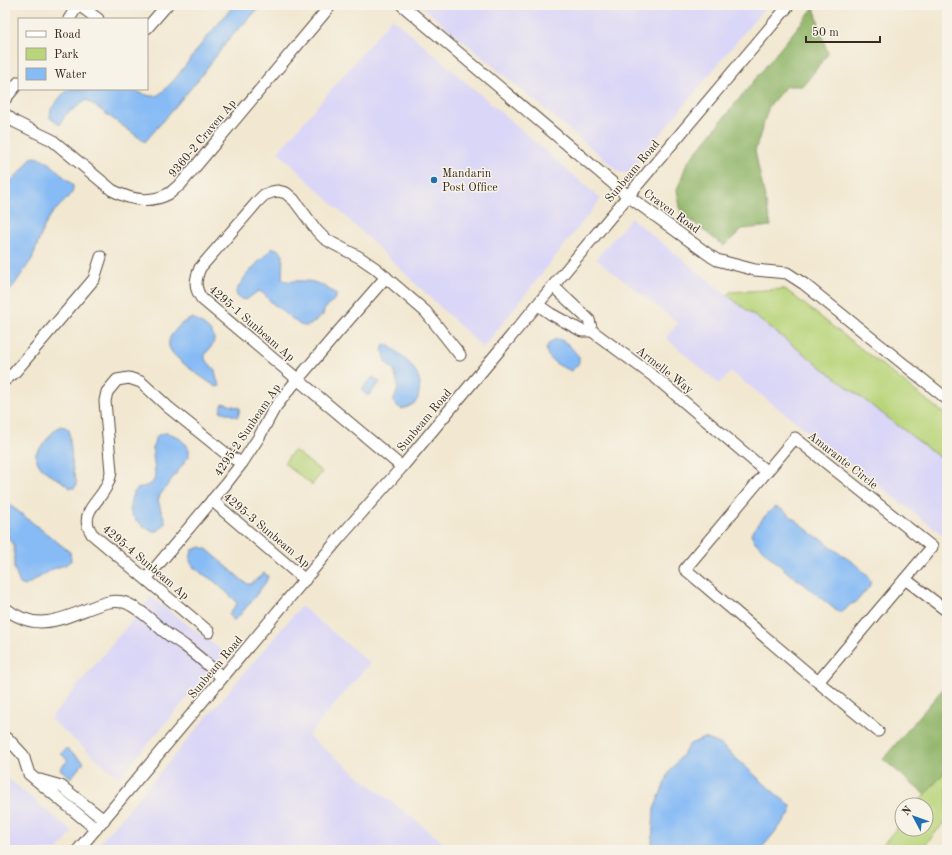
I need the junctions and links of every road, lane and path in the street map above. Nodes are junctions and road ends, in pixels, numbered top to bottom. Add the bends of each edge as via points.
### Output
1 (79, 5) edge
2 (167, 5) edge
3 (331, 5) edge
4 (402, 5) edge
5 (789, 5) edge
6 (70, 18) edge
7 (97, 18) edge
8 (148, 27) edge
9 (18, 83) edge
10 (5, 99) edge
11 (5, 114) edge
12 (628, 196) junction
13 (101, 257) dead end
14 (386, 277) junction
15 (553, 286) junction
16 (538, 305) junction
17 (592, 331) junction
18 (460, 355) dead end
19 (5, 380) edge
20 (298, 380) junction
21 (947, 399) edge
22 (242, 463) junction
23 (402, 467) junction
24 (767, 472) junction
25 (212, 500) junction
26 (146, 579) junction
27 (905, 579) junction
28 (305, 580) junction
29 (5, 608) edge
30 (947, 611) edge
31 (209, 632) dead end
32 (222, 677) junction
33 (818, 682) junction
34 (878, 731) dead end
35 (5, 738) edge
36 (35, 778) junction
37 (104, 820) junction
38 (96, 829) junction
39 (78, 850) edge

1 - 6 street
1 - 7 street
2 - 8 street
3 - 11 street, 9360-2 Craven Ap via 180,185 158,198 133,199 112,190 52,140 15,122
4 - 12 street, Craven Road
5 - 12 street, Sunbeam Road
9 - 10 street
12 - 15 street, Sunbeam Road
12 - 21 street, Craven Road via 717,260 756,270 787,273
13 - 19 street via 94,279 14,373
14 - 18 street, 4295-1 Sunbeam Ap via 426,312
14 - 20 street, 4295-2 Sunbeam Ap
14 - 20 street, 4295-1 Sunbeam Ap via 359,257 324,238 286,193 272,192 252,207 200,268 196,284 198,294
15 - 16 street, Sunbeam Road
15 - 17 street via 589,320
16 - 17 street, Armelle Way via 582,331
16 - 23 street, Sunbeam Road
17 - 24 street, Armelle Way via 656,378
20 - 22 street, 4295-2 Sunbeam Ap via 274,409
20 - 23 street, 4295-1 Sunbeam Ap
22 - 25 street, 4295-2 Sunbeam Ap
22 - 26 street, 4295-4 Sunbeam Ap via 222,451 141,382 129,378 117,380 107,392 105,401 111,472 103,493 90,510 87,517 88,525 92,534
23 - 28 street, Sunbeam Road
24 - 27 street, Amarante Circle via 795,438 932,547
24 - 33 street, Amarante Circle via 685,569
25 - 26 street, 4295-2 Sunbeam Ap
25 - 28 street, 4295-3 Sunbeam Ap
26 - 31 street, 4295-4 Sunbeam Ap
27 - 30 street
27 - 33 street, Amarante Circle
28 - 32 street, Sunbeam Road
29 - 32 street via 23,619 49,622 105,602 124,602 185,646
32 - 37 street, Sunbeam Road
33 - 34 street
35 - 36 street via 23,755 29,774
36 - 37 street via 61,786
36 - 38 street
37 - 38 street, Sunbeam Road
38 - 39 street, Sunbeam Road

